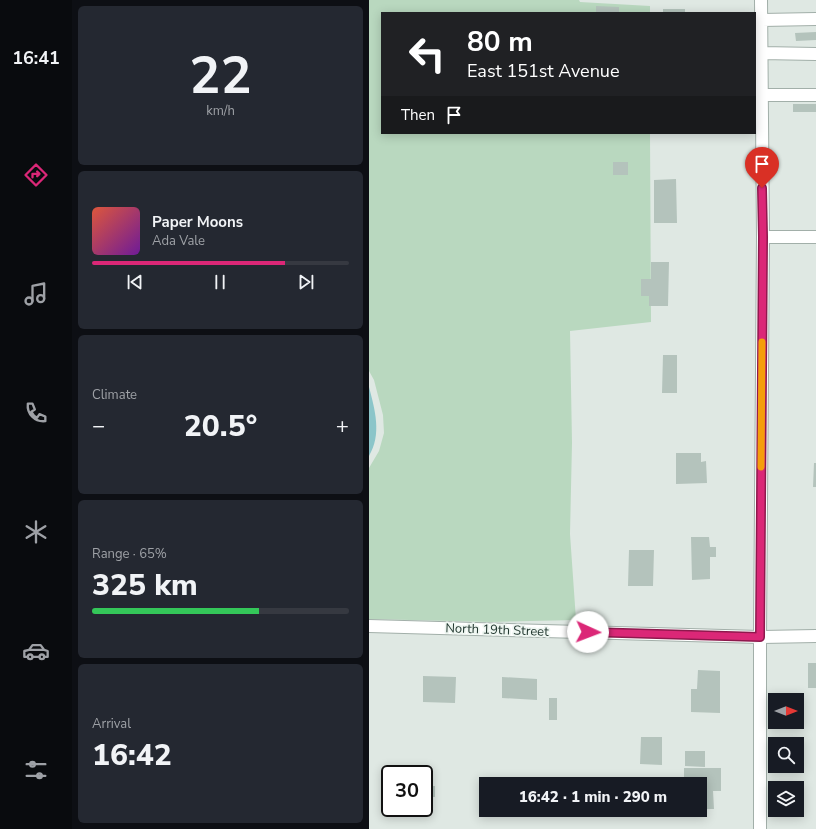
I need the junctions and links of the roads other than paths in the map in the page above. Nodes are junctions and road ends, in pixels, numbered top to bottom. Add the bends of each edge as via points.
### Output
1 (761, 0) edge
2 (816, 19) edge
3 (761, 20) junction
4 (761, 53) junction
5 (816, 54) edge
6 (762, 95) junction
7 (816, 95) edge
8 (763, 237) junction
9 (816, 237) edge
10 (369, 626) edge
11 (816, 636) edge
12 (760, 637) junction
13 (760, 829) edge

1 - 3 street
2 - 3 street
3 - 4 street
4 - 5 street
4 - 6 street
6 - 7 street
6 - 8 street
8 - 9 street
8 - 12 street
10 - 12 street, North 19th Street
11 - 12 street, North 19th Street
12 - 13 street

